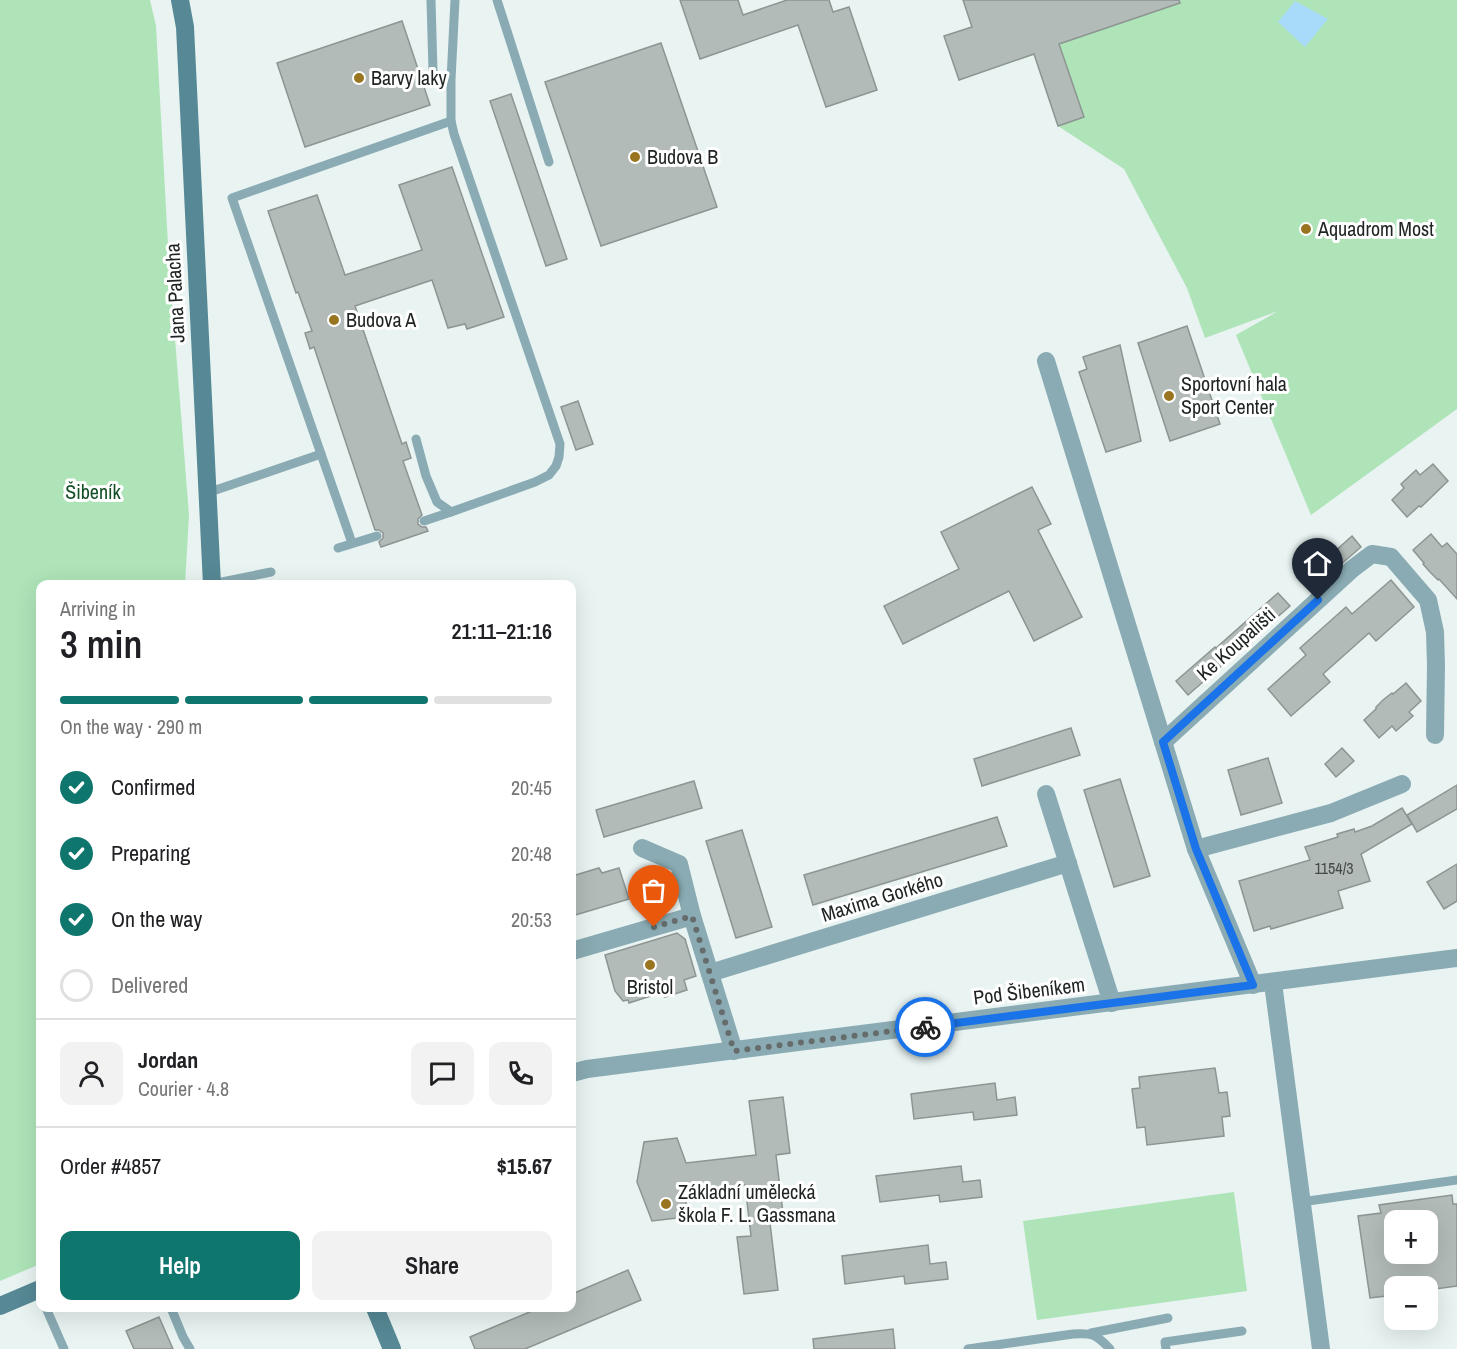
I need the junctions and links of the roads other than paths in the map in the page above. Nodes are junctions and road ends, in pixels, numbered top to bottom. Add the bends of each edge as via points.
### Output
1 (180, 0) edge
2 (431, 0) edge
3 (455, 0) edge
4 (497, 0) edge
5 (433, 71) dead end
6 (451, 121) junction
7 (549, 162) dead end
8 (1046, 361) dead end
9 (416, 439) dead end
10 (321, 454) junction
11 (207, 493) junction
12 (451, 512) junction
13 (424, 521) dead end
14 (377, 536) dead end
15 (352, 543) junction
16 (338, 548) dead end
17 (271, 572) dead end
18 (212, 580) edge
19 (232, 580) edge
20 (1435, 735) dead end
21 (1163, 742) junction
22 (1402, 783) dead end
23 (1046, 794) dead end
24 (642, 848) dead end
25 (1196, 849) junction
26 (1068, 863) junction
27 (692, 916) junction
28 (576, 950) edge
29 (1457, 958) edge
30 (710, 973) junction
31 (1273, 983) junction
32 (1253, 985) junction
33 (1112, 1003) junction
34 (734, 1051) junction
35 (576, 1072) edge
36 (1457, 1180) edge
37 (1301, 1202) junction
38 (36, 1292) edge
39 (0, 1306) edge
40 (48, 1312) edge
41 (173, 1312) edge
42 (377, 1312) edge
43 (1168, 1318) dead end
44 (1242, 1331) dead end
45 (1091, 1334) junction
46 (64, 1349) edge
47 (190, 1349) edge
48 (392, 1349) edge
49 (968, 1349) edge
50 (1110, 1349) edge
51 (1166, 1349) edge
52 (1321, 1349) edge

1 - 11 street, Jana Palacha via 185,27
2 - 5 lane
3 - 6 lane
4 - 7 lane
6 - 10 lane via 232,198
6 - 12 lane via 560,444 556,466 549,475
8 - 21 street
9 - 12 lane via 437,502
10 - 11 lane
10 - 15 lane
11 - 18 street, Jana Palacha
12 - 13 lane
14 - 15 lane
15 - 16 lane
17 - 19 lane
20 - 21 street, Ke Koupališti via 1435,632 1428,600 1391,557 1372,554
21 - 25 street
22 - 25 street via 1331,813
23 - 26 street
24 - 27 street via 679,864
25 - 32 street
26 - 30 street, Maxima Gorkého
26 - 33 street
27 - 28 street
27 - 30 street
29 - 31 street, Pod Šibeníkem
30 - 34 street
31 - 32 street, Pod Šibeníkem
31 - 37 street
32 - 33 street, Pod Šibeníkem
33 - 34 street, Pod Šibeníkem
34 - 35 street, Pod Šibeníkem
36 - 37 lane
37 - 52 street
38 - 39 street
40 - 46 lane
41 - 47 lane
42 - 48 street
43 - 45 lane
44 - 51 lane via 1165,1342
45 - 49 lane
45 - 50 lane

